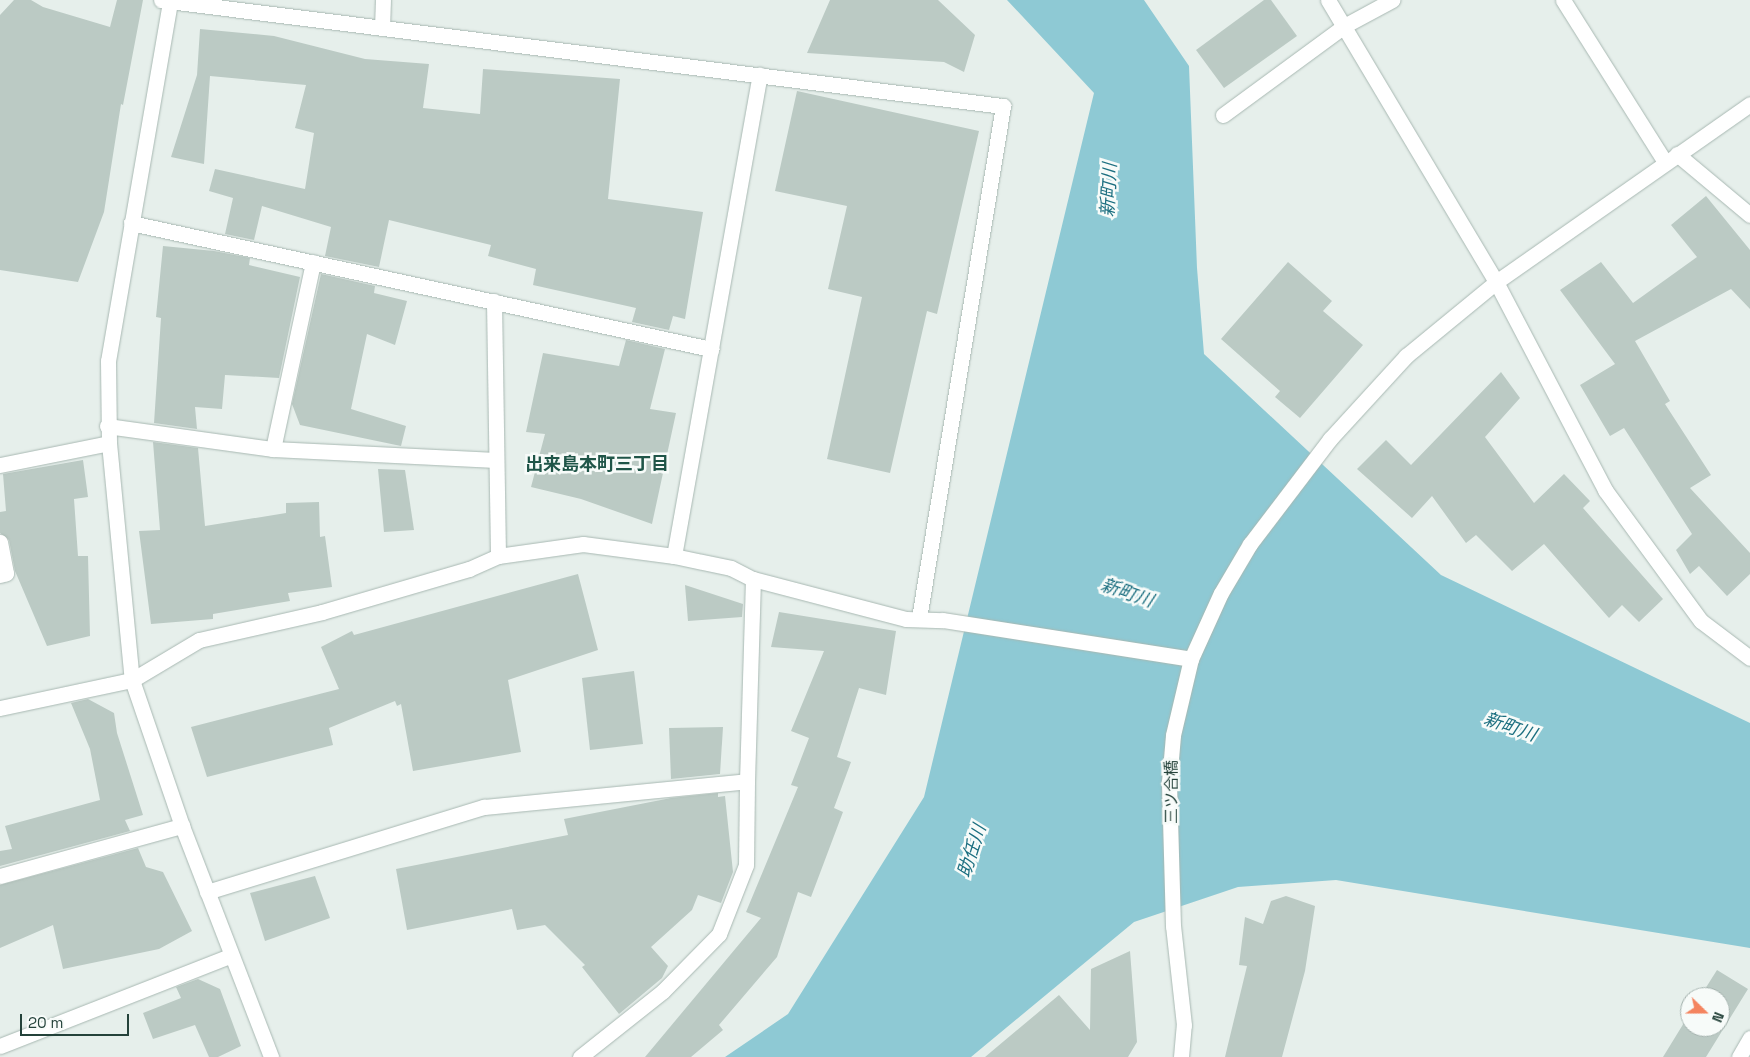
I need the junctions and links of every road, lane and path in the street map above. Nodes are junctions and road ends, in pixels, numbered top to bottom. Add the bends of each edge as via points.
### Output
1 (383, 0) edge
2 (1328, 0) edge
3 (1392, 0) edge
4 (1563, 0) edge
5 (165, 1) edge
6 (1344, 26) junction
7 (382, 28) junction
8 (760, 75) junction
9 (1750, 104) edge
10 (1223, 115) dead end
11 (1671, 158) junction
12 (1750, 214) edge
13 (132, 223) junction
14 (313, 262) junction
15 (1496, 282) junction
16 (494, 301) junction
17 (711, 350) junction
18 (107, 426) junction
19 (109, 443) junction
20 (273, 449) junction
21 (496, 460) junction
22 (0, 465) edge
23 (0, 542) edge
24 (498, 556) junction
25 (674, 556) junction
26 (0, 575) edge
27 (753, 579) junction
28 (920, 618) junction
29 (1750, 658) edge
30 (1192, 659) junction
31 (132, 680) junction
32 (0, 708) edge
33 (747, 781) junction
34 (182, 826) junction
35 (0, 876) edge
36 (207, 892) junction
37 (230, 956) junction
38 (1750, 1038) edge
39 (0, 1046) edge
40 (271, 1057) edge
41 (580, 1057) edge
42 (1181, 1057) edge
43 (1739, 1057) edge

1 - 7 street
2 - 6 street
3 - 6 street
4 - 11 street
5 - 7 street
5 - 13 street
6 - 10 street
6 - 15 street
7 - 8 street
8 - 17 street
8 - 28 street via 1003,106
9 - 11 street, 三ツ合橋
11 - 12 street
11 - 15 street, 三ツ合橋
13 - 14 street
13 - 18 street via 108,360
14 - 16 street
14 - 20 street
15 - 29 street via 1605,490 1701,621
15 - 30 street, 三ツ合橋 via 1406,356 1330,439 1250,544 1222,593
16 - 17 street
16 - 21 street
17 - 25 street
18 - 19 street
18 - 20 street
19 - 22 street
19 - 31 street
20 - 21 street
21 - 24 street
23 - 26 street via 6,573
24 - 25 street via 582,544
24 - 31 street via 469,569 331,609 199,640
25 - 27 street via 731,568
27 - 28 street via 906,619
27 - 33 street
28 - 30 street
30 - 42 street, 三ツ合橋 via 1173,735 1169,782 1173,926 1184,1026
31 - 32 street
31 - 34 street
33 - 36 street via 484,807
33 - 41 street via 746,865 719,934 663,991
34 - 35 street
34 - 36 street
36 - 37 street
37 - 39 street
37 - 40 street
38 - 43 street

